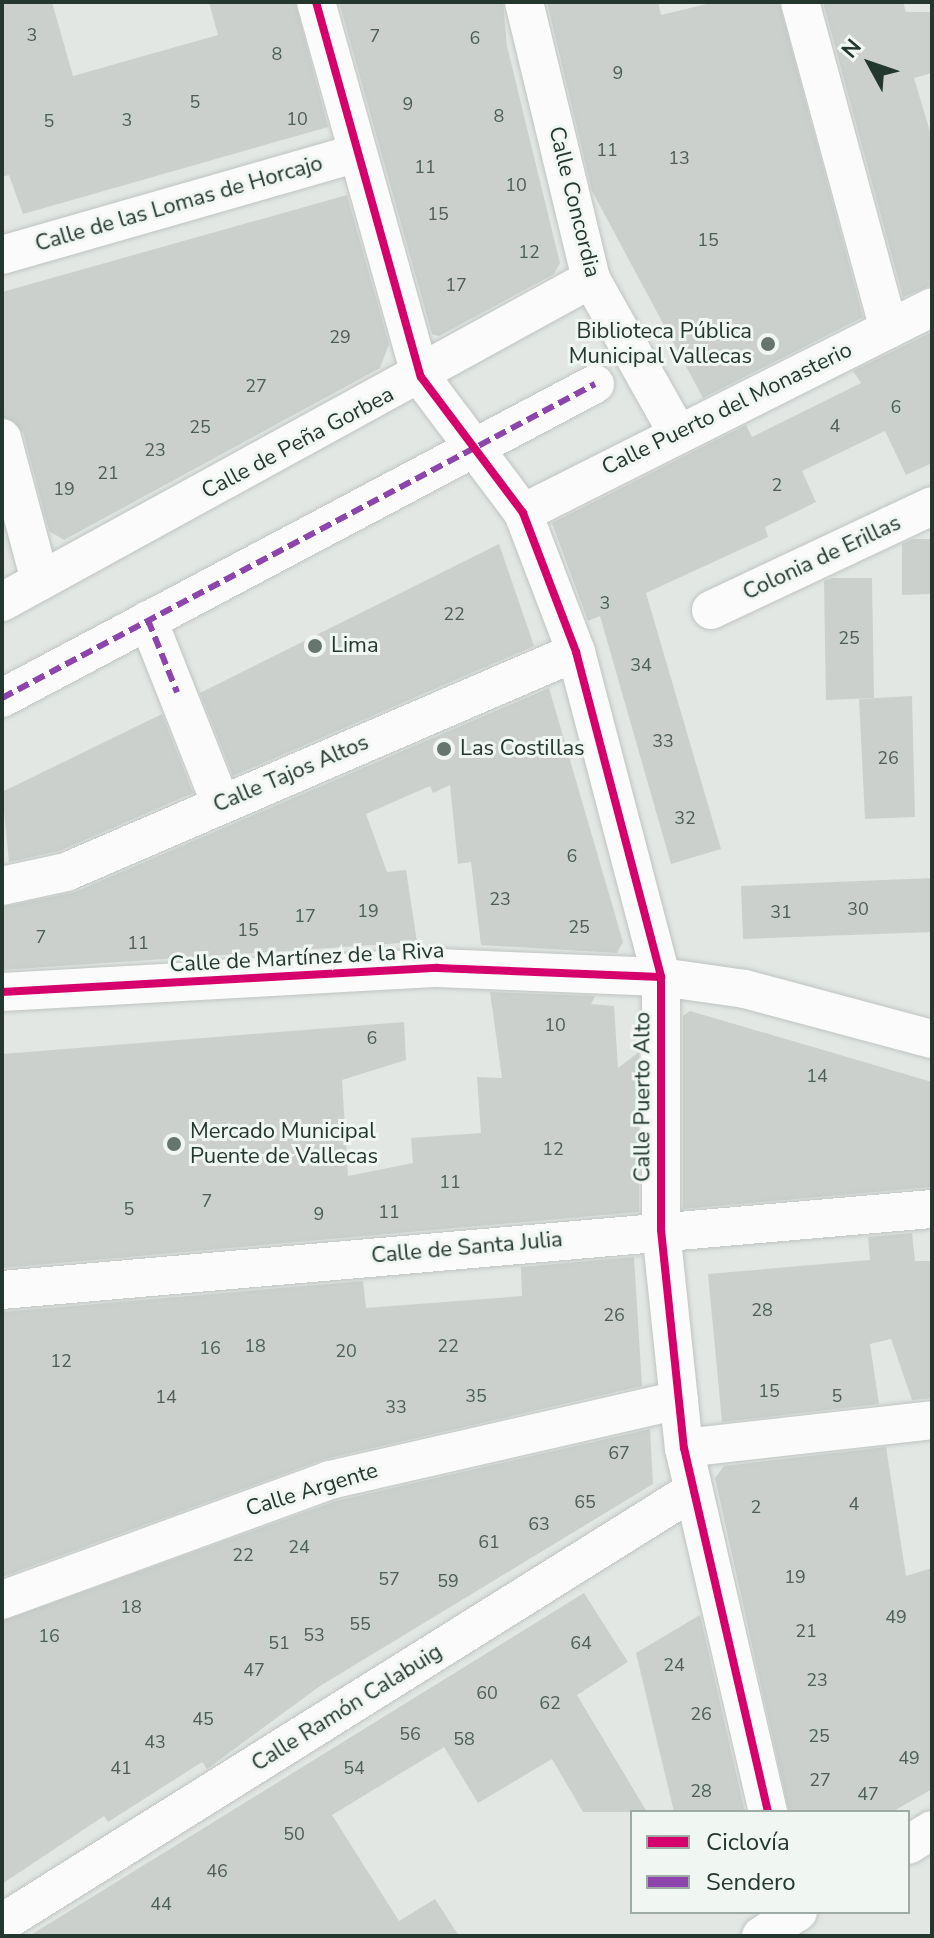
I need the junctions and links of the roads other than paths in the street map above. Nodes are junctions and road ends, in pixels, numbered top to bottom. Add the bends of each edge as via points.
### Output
1 (316, 2) edge
2 (524, 2) edge
3 (800, 2) edge
4 (357, 153) junction
5 (2, 255) edge
6 (591, 279) junction
7 (932, 307) edge
8 (889, 329) junction
9 (421, 377) junction
10 (595, 384) dead end
11 (677, 432) junction
12 (2, 438) edge
13 (469, 447) junction
14 (932, 506) edge
15 (523, 513) junction
16 (40, 581) junction
17 (2, 602) edge
18 (711, 610) dead end
19 (148, 620) junction
20 (576, 652) junction
21 (2, 698) edge
22 (220, 802) junction
23 (2, 886) edge
24 (661, 977) junction
25 (2, 992) edge
26 (932, 1039) edge
27 (932, 1209) edge
28 (661, 1230) junction
29 (2, 1290) edge
30 (679, 1400) junction
31 (932, 1420) edge
32 (684, 1448) junction
33 (691, 1492) junction
34 (2, 1600) edge
35 (768, 1810) edge
36 (932, 1830) edge
37 (910, 1844) edge
38 (795, 1919) edge
39 (2, 1923) edge
40 (761, 1936) edge

1 - 4 street, Calle Puerto Alto
2 - 6 street, Calle Concordia
3 - 8 street
4 - 5 street, Calle de las Lomas de Horcajo
4 - 9 street, Calle Puerto Alto
6 - 9 street, Calle de Peña Gorbea
6 - 11 street, Calle Concordia
7 - 8 street, Calle Puerto del Monasterio
8 - 11 street, Calle Puerto del Monasterio
9 - 13 street, Calle Puerto Alto
9 - 16 street, Calle de Peña Gorbea
10 - 13 street
11 - 15 street, Calle Puerto del Monasterio
12 - 16 street
13 - 15 street, Calle Puerto Alto
13 - 19 street
14 - 18 street, Colonia de Erillas
15 - 20 street, Calle Puerto Alto
16 - 17 street, Calle de Peña Gorbea
19 - 21 street
19 - 22 street
20 - 22 street, Calle Tajos Altos
20 - 24 street, Calle Puerto Alto
22 - 23 street, Calle Tajos Altos via 66,872
24 - 25 street, Calle de Martínez de la Riva via 437,968
24 - 26 street, Calle de Martínez de la Riva via 745,989
24 - 28 street, Calle Puerto Alto
27 - 28 street, Calle de Santa Julia
28 - 29 street, Calle de Santa Julia
28 - 30 street, Calle Puerto Alto
30 - 32 street, Calle Puerto Alto
30 - 34 street, Calle Argente via 330,1480
31 - 32 street
32 - 33 street, Calle Puerto Alto
33 - 35 street, Calle Puerto Alto
33 - 39 street, Calle Ramón Calabuig
36 - 37 street
38 - 40 street

